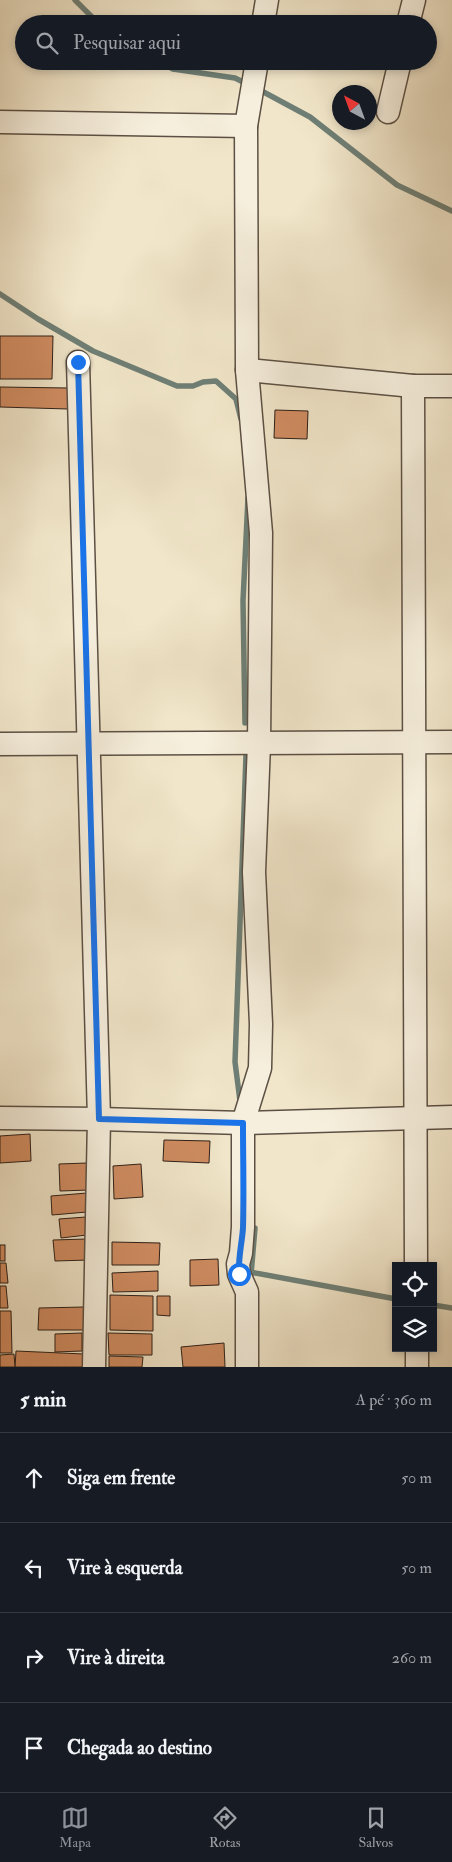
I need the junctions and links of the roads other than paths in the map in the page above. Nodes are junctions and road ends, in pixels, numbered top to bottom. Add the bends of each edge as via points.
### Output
1 (267, 0) edge
2 (414, 0) edge
3 (264, 15) edge
4 (410, 15) edge
5 (255, 70) edge
6 (398, 70) edge
7 (388, 112) dead end
8 (0, 122) edge
9 (246, 126) junction
10 (78, 362) dead end
11 (246, 370) junction
12 (413, 386) junction
13 (452, 386) edge
14 (452, 742) edge
15 (414, 743) junction
16 (0, 744) edge
17 (89, 744) junction
18 (259, 744) junction
19 (452, 1117) edge
20 (0, 1118) edge
21 (99, 1119) junction
22 (415, 1119) junction
23 (243, 1123) junction
24 (416, 1262) edge
25 (417, 1352) edge
26 (94, 1367) edge
27 (247, 1367) edge
28 (417, 1367) edge

1 - 3 street
2 - 4 street
5 - 9 street
6 - 7 street
8 - 9 street
9 - 11 street
10 - 17 street
11 - 12 street
11 - 18 street via 261,533
12 - 13 street
12 - 15 street
14 - 15 street
15 - 18 street
15 - 22 street
16 - 17 street
17 - 18 street
17 - 21 street
18 - 23 street via 254,872 260,1068
19 - 22 street
20 - 21 street
21 - 23 street
21 - 26 street
22 - 23 street
22 - 24 street
23 - 27 street via 243,1227 238,1264 247,1292
25 - 28 street

